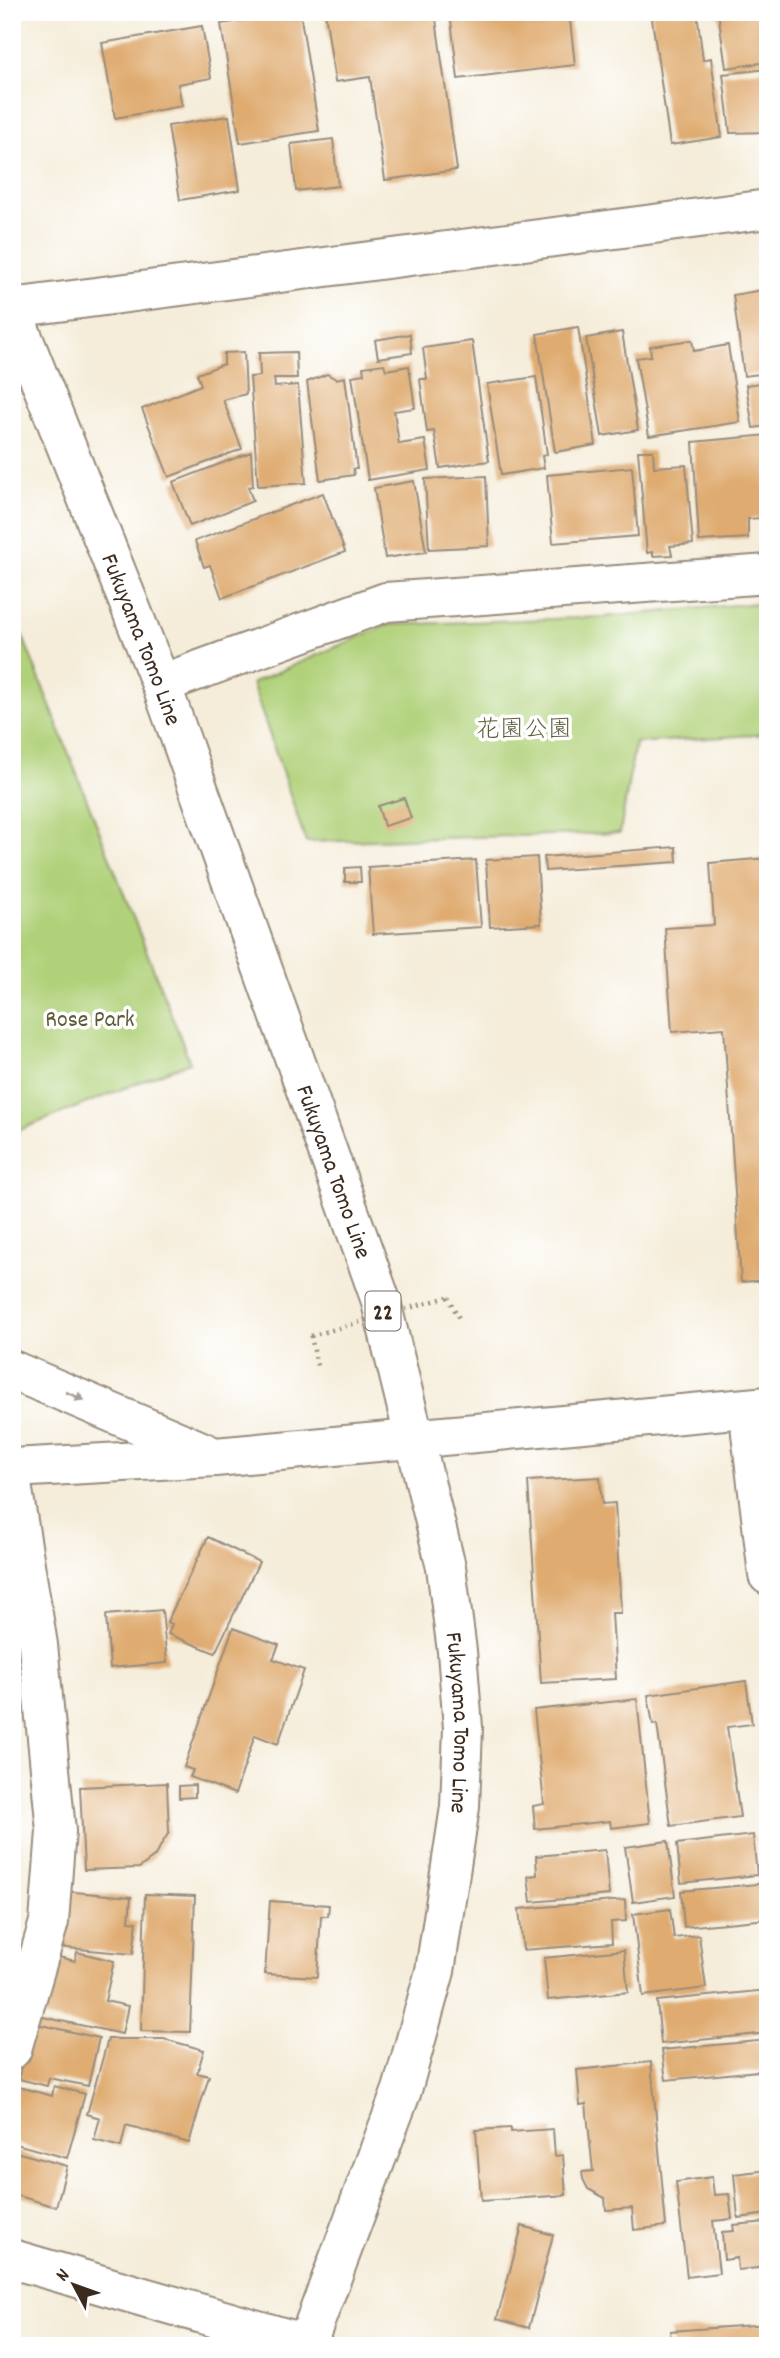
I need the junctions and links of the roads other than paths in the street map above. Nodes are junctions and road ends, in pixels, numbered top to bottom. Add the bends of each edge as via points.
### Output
1 (768, 209) edge
2 (12, 309) edge
3 (768, 574) edge
4 (161, 684) junction
5 (12, 1370) edge
6 (758, 1407) edge
7 (413, 1439) junction
8 (215, 1457) junction
9 (12, 1468) edge
10 (12, 1484) edge
11 (768, 1575) edge
12 (12, 2049) edge
13 (12, 2259) edge
14 (309, 2345) edge

1 - 2 street
2 - 4 street, Fukuyama Tomo Line / 22
3 - 4 street via 386,602
4 - 7 street, Fukuyama Tomo Line / 22 via 380,1298
5 -> 8 street
6 - 7 street
6 - 11 street
7 - 8 street
7 - 14 street, Fukuyama Tomo Line / 22 via 446,1567 457,1651 463,1728 460,1807 435,1971 421,2028
8 - 9 street
10 - 12 street via 38,1645 57,1831 49,1922
13 - 14 street

